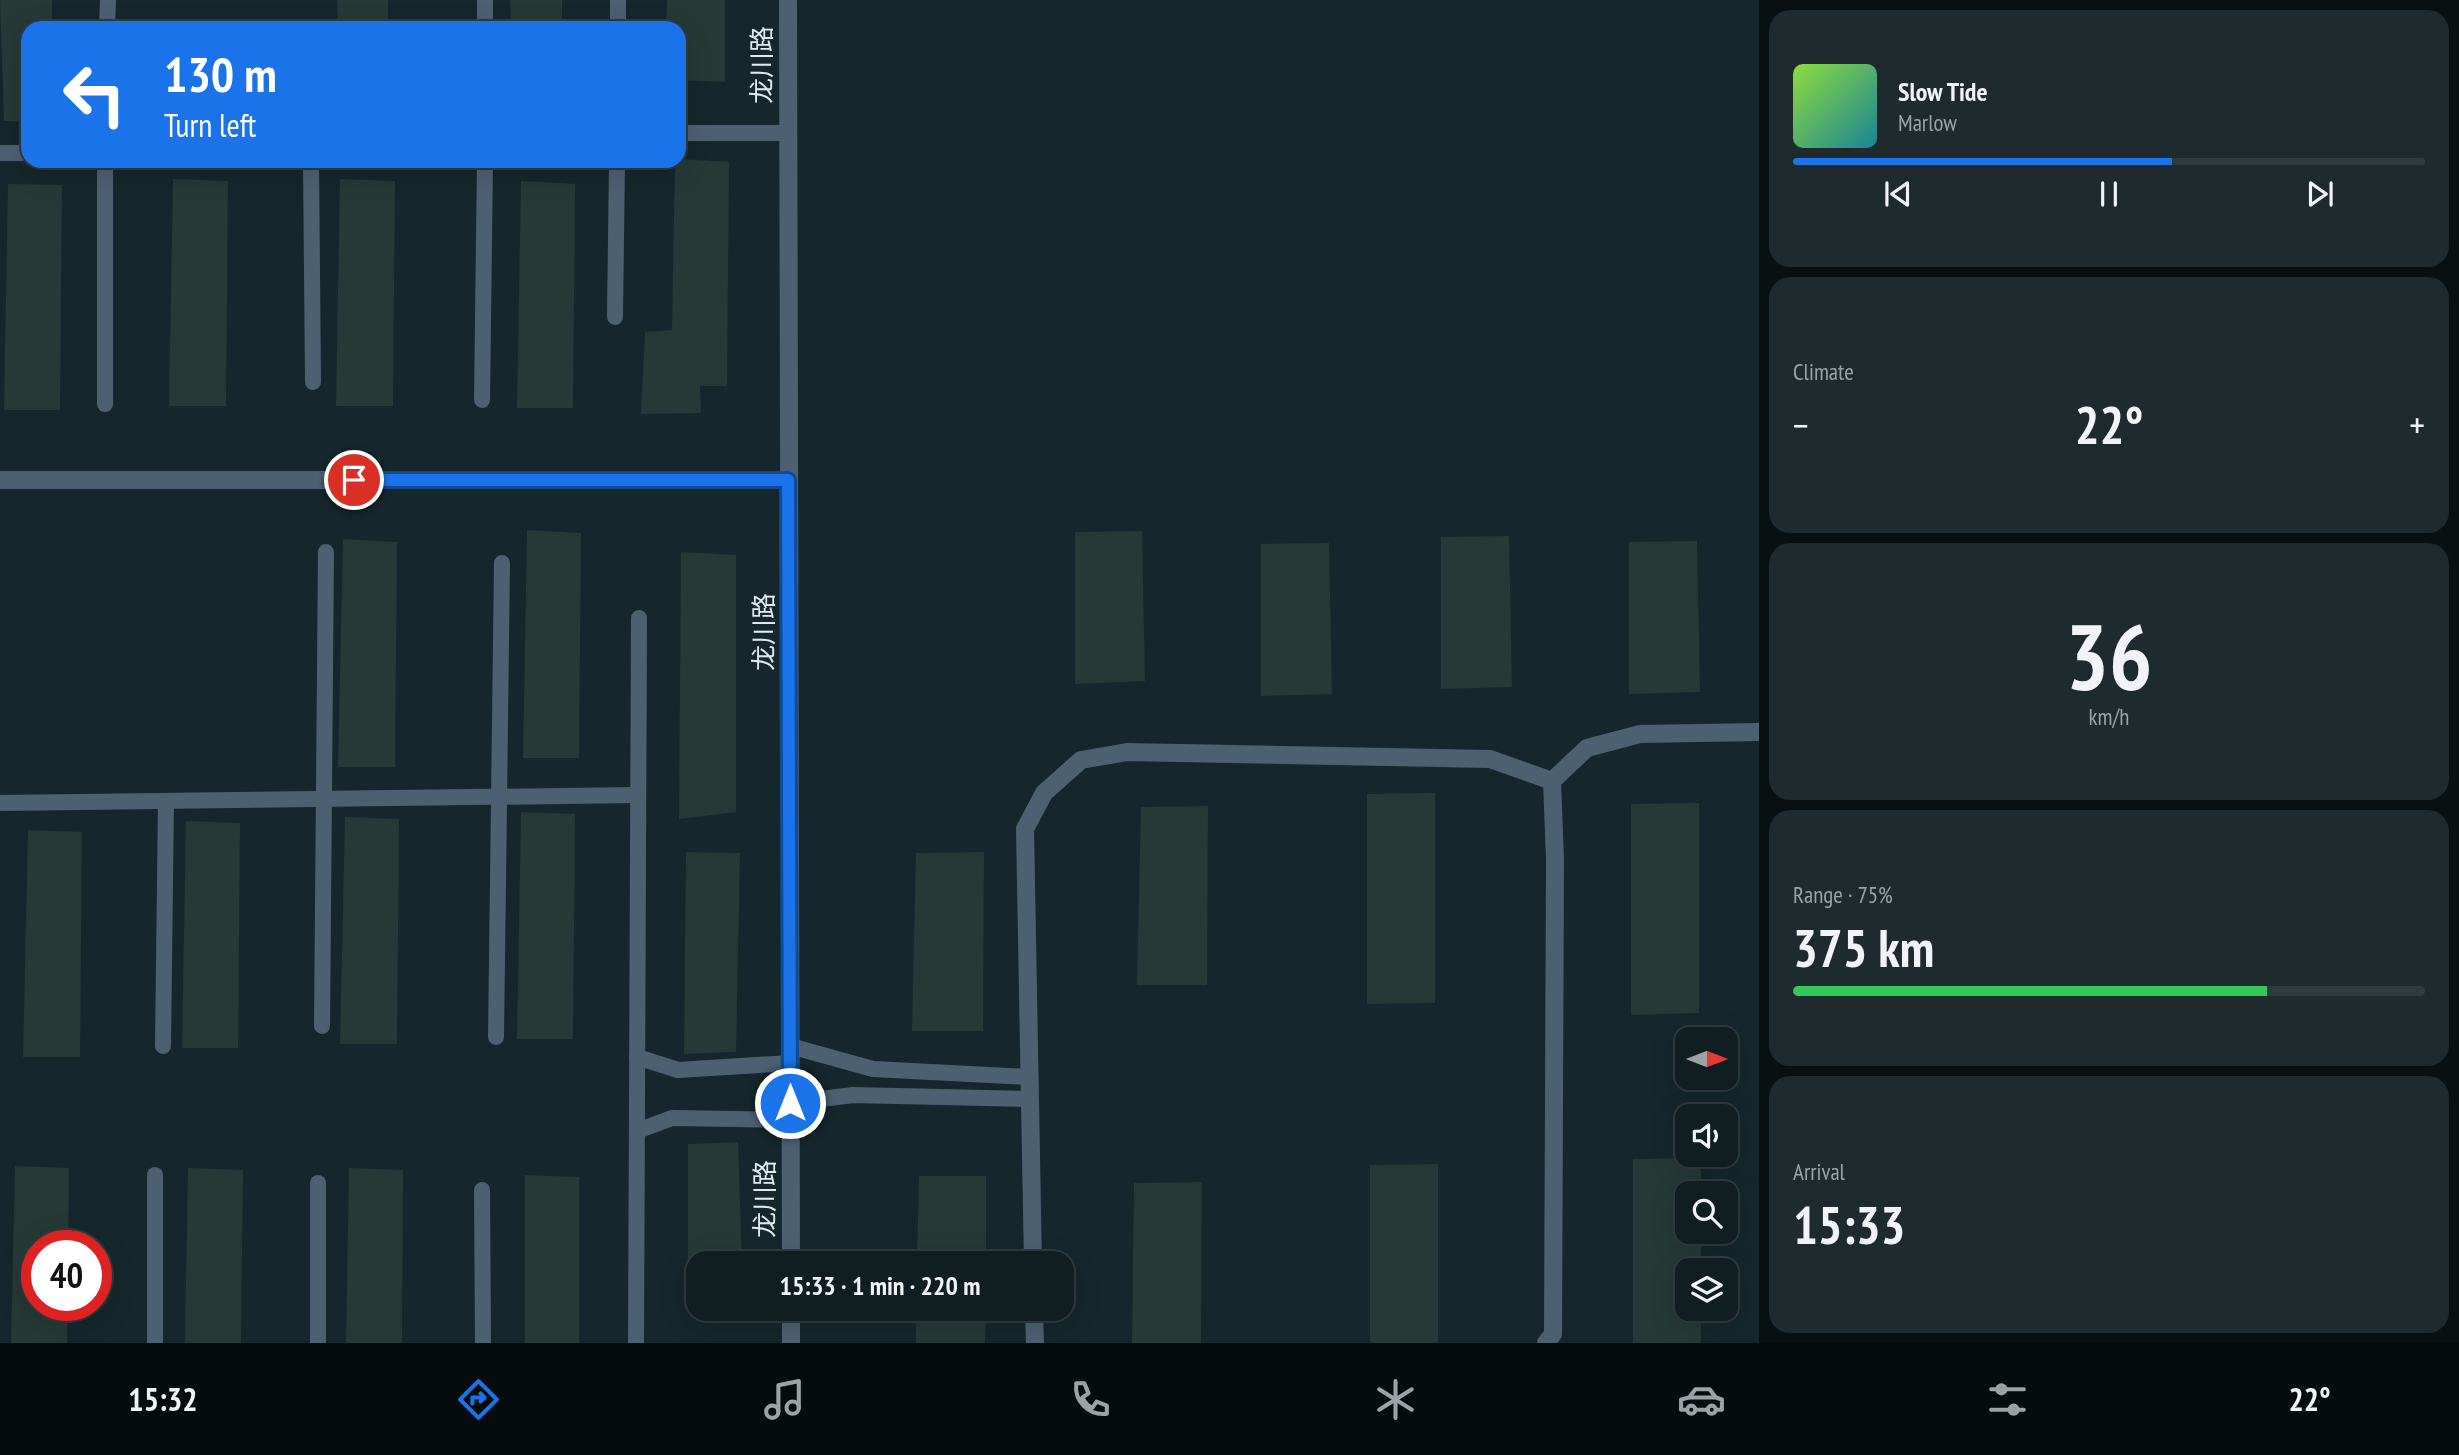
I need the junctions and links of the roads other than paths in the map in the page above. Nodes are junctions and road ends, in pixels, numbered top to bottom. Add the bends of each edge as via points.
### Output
1 (108, 0) edge
2 (485, 0) edge
3 (618, 0) edge
4 (788, 0) edge
5 (107, 21) edge
6 (485, 21) edge
7 (618, 21) edge
8 (686, 133) edge
9 (788, 133) junction
10 (0, 153) edge
11 (21, 153) edge
12 (105, 168) edge
13 (311, 168) edge
14 (485, 168) edge
15 (617, 168) edge
16 (615, 317) dead end
17 (313, 382) dead end
18 (482, 400) dead end
19 (105, 404) dead end
20 (0, 480) edge
21 (788, 480) junction
22 (326, 552) dead end
23 (502, 563) dead end
24 (639, 618) dead end
25 (1759, 732) edge
26 (1552, 781) junction
27 (638, 794) junction
28 (499, 796) junction
29 (324, 799) junction
30 (166, 801) junction
31 (0, 803) edge
32 (322, 1026) dead end
33 (496, 1037) dead end
34 (163, 1046) dead end
35 (790, 1055) junction
36 (637, 1057) junction
37 (1029, 1077) junction
38 (1030, 1099) junction
39 (790, 1111) junction
40 (637, 1131) junction
41 (155, 1175) dead end
42 (318, 1184) dead end
43 (482, 1190) dead end
44 (791, 1251) edge
45 (1033, 1251) edge
46 (791, 1321) edge
47 (1034, 1321) edge
48 (155, 1343) edge
49 (318, 1343) edge
50 (483, 1343) edge
51 (636, 1343) edge
52 (791, 1343) edge
53 (1035, 1343) edge
54 (1546, 1343) edge

1 - 5 lane
2 - 6 lane
3 - 7 lane
4 - 9 street, 龙川路
8 - 9 lane
9 - 21 street, 龙川路
10 - 11 lane
12 - 19 lane
13 - 17 lane
14 - 18 lane
15 - 16 lane
20 - 21 street
21 - 35 street, 龙川路
22 - 29 lane
23 - 28 lane
24 - 27 lane
25 - 26 street via 1640,734 1587,748
26 - 37 street via 1490,760 1127,752 1081,760 1044,793 1025,829
26 - 54 street via 1553,1334
27 - 28 lane
27 - 36 lane
28 - 29 lane
28 - 33 lane
29 - 30 lane
29 - 32 lane
30 - 31 lane
30 - 34 lane
35 - 36 lane via 678,1070
35 - 37 lane via 873,1069
35 - 39 street, 龙川路
36 - 40 lane
37 - 38 street
38 - 39 lane via 853,1095
38 - 45 street
39 - 40 lane via 672,1118
39 - 44 street, 龙川路
40 - 51 lane
41 - 48 lane
42 - 49 lane
43 - 50 lane
46 - 52 street
47 - 53 street

